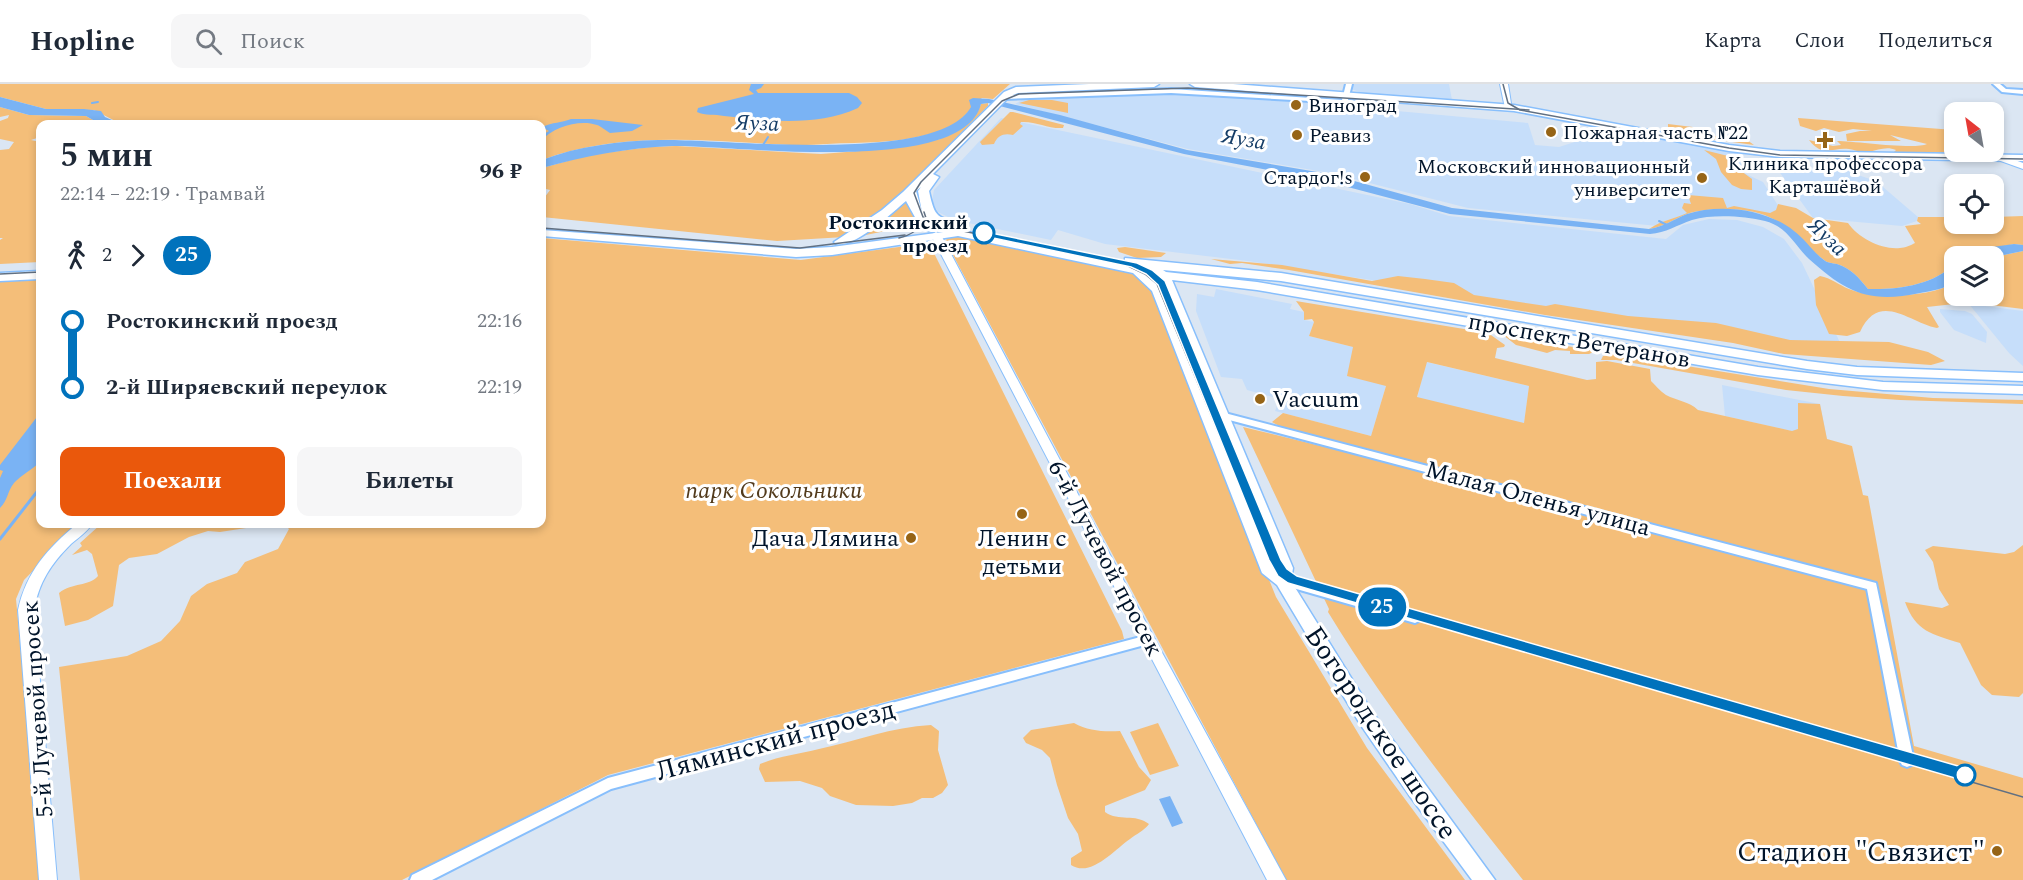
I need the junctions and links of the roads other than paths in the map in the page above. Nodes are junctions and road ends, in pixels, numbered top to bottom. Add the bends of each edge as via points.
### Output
1 (1147, 84) edge
2 (1154, 84) edge
3 (1195, 84) edge
4 (1349, 84) edge
5 (1504, 84) edge
6 (1996, 84) edge
7 (1113, 85) edge
8 (2023, 92) edge
9 (1011, 95) edge
10 (1345, 97) junction
11 (1362, 103) junction
12 (1482, 105) junction
13 (1509, 108) junction
14 (990, 115) junction
15 (1944, 157) edge
16 (2004, 158) edge
17 (2004, 159) edge
18 (2023, 160) edge
19 (2023, 166) edge
20 (911, 189) junction
21 (928, 213) junction
22 (546, 225) edge
23 (960, 226) junction
24 (934, 232) junction
25 (546, 233) edge
26 (840, 242) junction
27 (36, 267) edge
28 (1143, 267) junction
29 (0, 268) edge
30 (36, 275) edge
31 (1164, 276) junction
32 (0, 277) edge
33 (2023, 377) edge
34 (2023, 390) edge
35 (1205, 411) junction
36 (1220, 415) junction
37 (81, 528) edge
38 (1283, 581) junction
39 (1416, 618) dead end
40 (1148, 640) junction
41 (1907, 760) dead end
42 (48, 880) edge
43 (417, 880) edge
44 (1277, 880) edge
45 (1485, 880) edge

1 - 2 main road
1 - 7 main road
3 - 10 main road
4 - 10 street
5 - 13 street
6 - 8 street via 2004,91
7 - 9 main road
9 - 11 street via 1171,91
9 - 14 main road
10 - 11 main road
10 - 12 main road
11 - 12 main road
12 - 13 main road
13 - 15 main road via 1780,154
14 - 20 main road
14 - 21 main road via 924,187
16 - 18 main road
17 - 19 street
20 - 24 main road via 917,215
20 - 26 main road via 869,226
21 - 23 main road via 937,220
21 - 24 main road
22 - 26 main road via 776,244
23 - 24 main road
23 - 28 main road
24 - 25 main road via 832,251 796,253
24 - 26 main road
24 - 28 main road via 970,234
24 - 40 street, 6-й Лучевой просек
27 - 29 main road
28 - 31 main road, проспект Ветеранов
28 - 33 main road, проспект Ветеранов via 1281,277 1807,365 1857,371
28 - 35 main road, Богородское шоссе via 1158,291
30 - 32 main road
31 - 34 main road, проспект Ветеранов via 1257,286 1833,381 1937,389
31 - 36 main road, Богородское шоссе
35 - 36 street, Малая Оленья улица
35 - 38 main road, Богородское шоссе via 1268,569
36 - 38 main road, Богородское шоссе via 1285,568
36 - 41 street, Малая Оленья улица via 1872,586
37 - 42 street, 5-й Лучевой просек via 37,572 28,592 26,610
38 - 39 street
38 - 45 main road, Богородское шоссе via 1384,744
40 - 43 street, Ляминский проезд via 608,784
40 - 44 street, 6-й Лучевой просек

